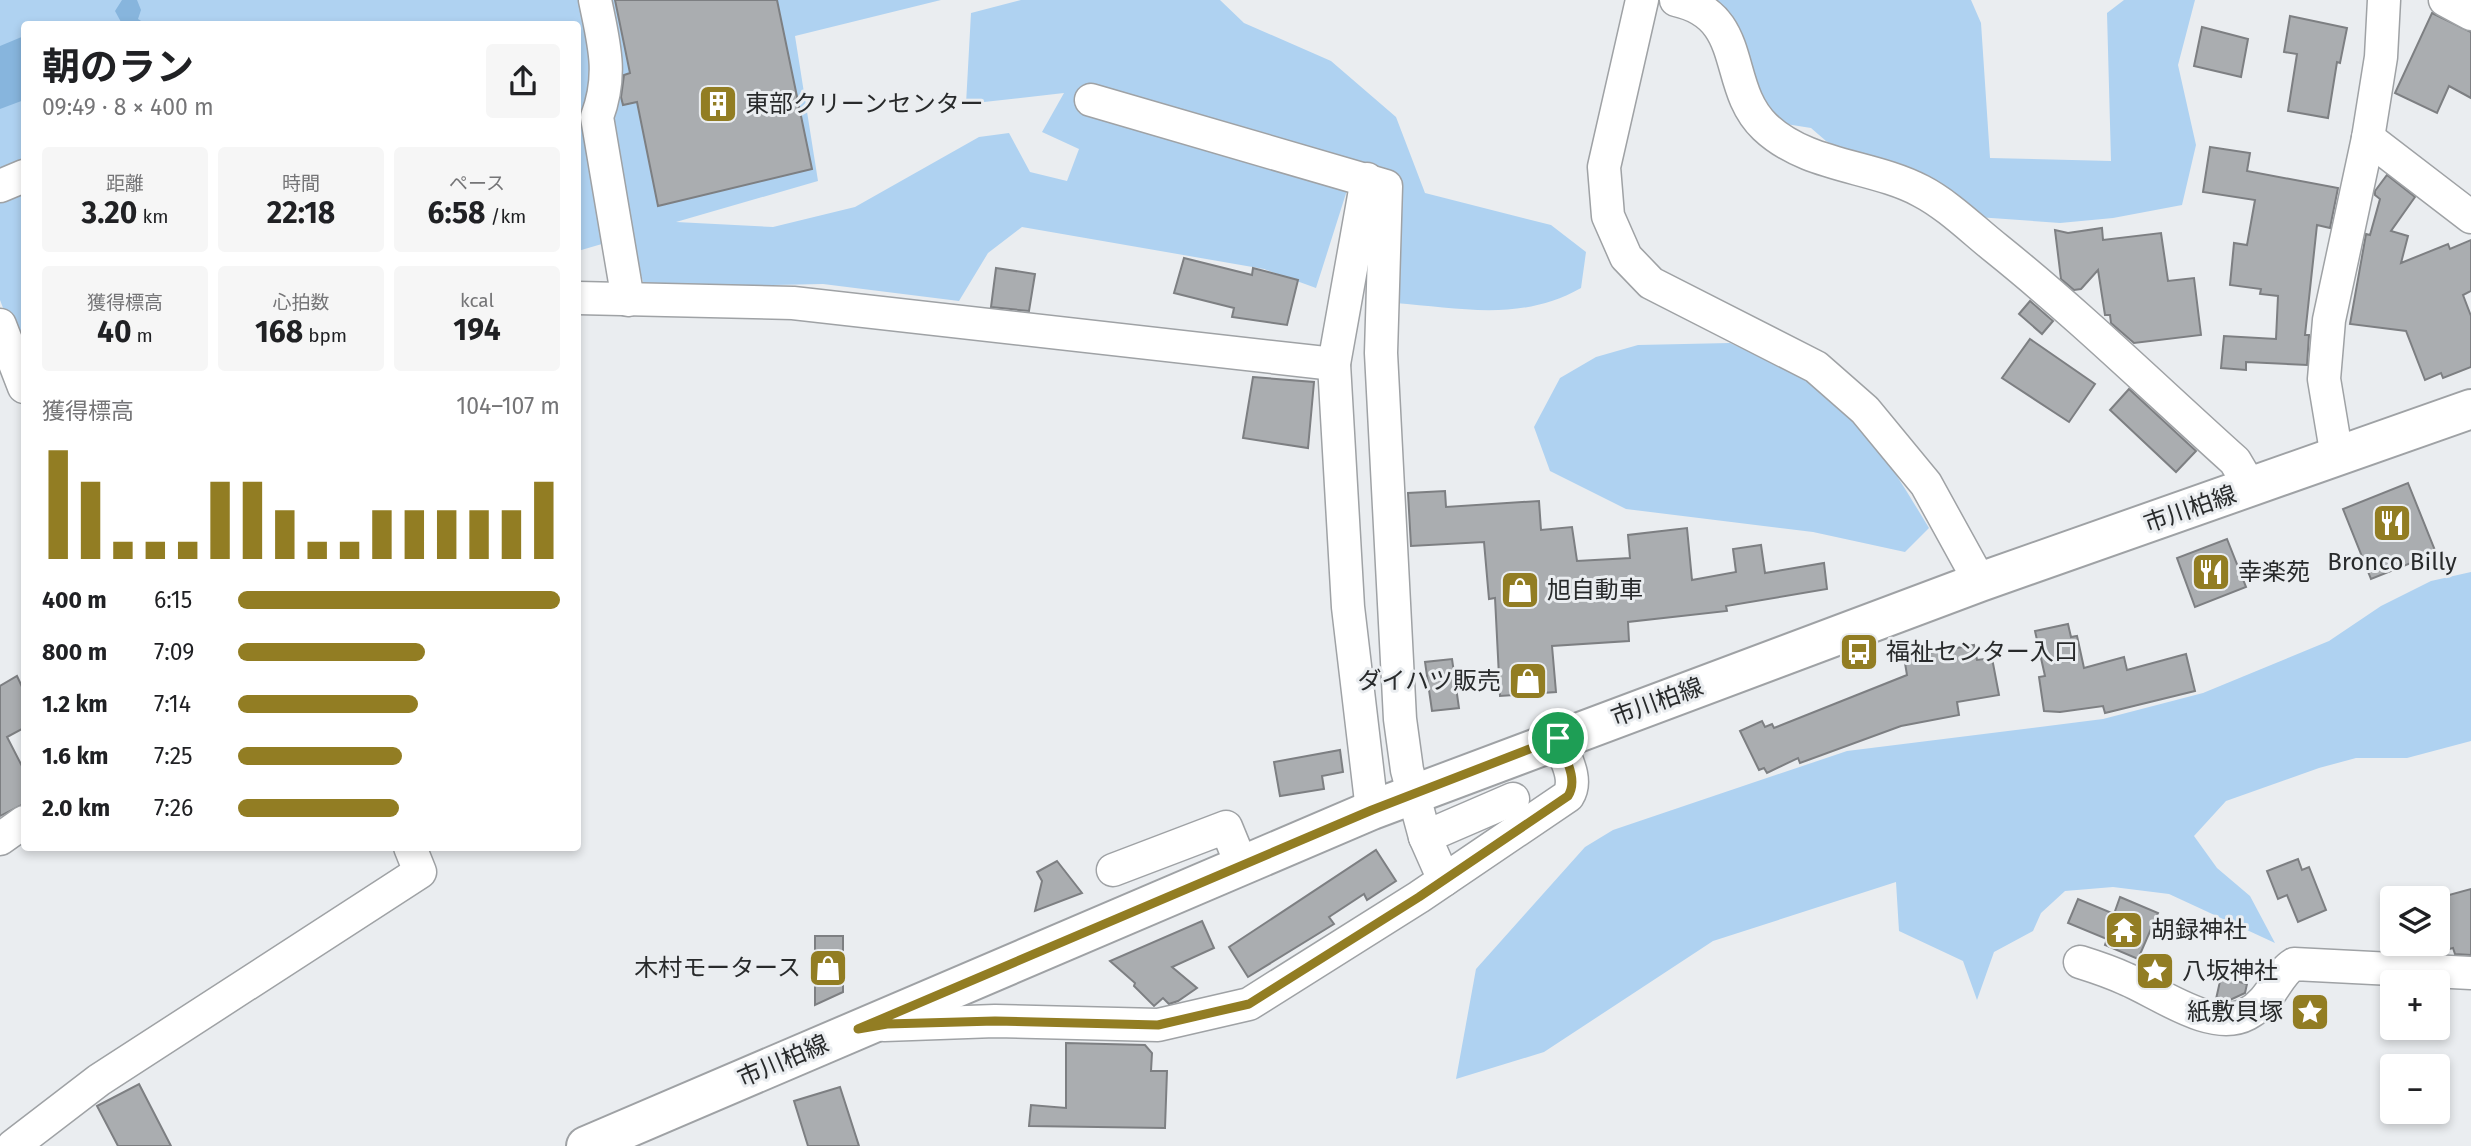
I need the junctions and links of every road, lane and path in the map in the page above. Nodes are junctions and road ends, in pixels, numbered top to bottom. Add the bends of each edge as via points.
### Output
1 (595, 0) edge
2 (1642, 0) edge
3 (1676, 0) edge
4 (2384, 0) edge
5 (2445, 0) edge
6 (2471, 15) edge
7 (1091, 100) dead end
8 (587, 116) edge
9 (2368, 138) junction
10 (21, 177) edge
11 (1367, 179) junction
12 (0, 186) edge
13 (2471, 217) edge
14 (581, 298) edge
15 (628, 300) junction
16 (0, 325) edge
17 (1334, 364) junction
18 (21, 379) edge
19 (2471, 409) edge
20 (2337, 457) junction
21 (2251, 488) junction
22 (1980, 583) junction
23 (1558, 738) junction
24 (1515, 803) junction
25 (1372, 810) junction
26 (21, 824) edge
27 (1425, 836) junction
28 (0, 839) edge
29 (412, 851) edge
30 (1242, 866) junction
31 (1113, 870) dead end
32 (1444, 880) junction
33 (2080, 962) dead end
34 (2471, 973) edge
35 (858, 1029) junction
36 (13, 1146) edge
37 (586, 1146) edge

1 - 8 street via 608,67 605,96
2 - 22 street via 1604,167 1608,216 1626,257 1650,283 1816,367 1864,410 1926,484
3 - 21 street via 1709,12 1724,30 1746,96 1764,126 1796,148 1921,191 2027,273 2235,461
4 - 9 street via 2381,57
5 - 6 street
7 - 11 street
8 - 15 street
9 - 13 street
9 - 20 street via 2329,320 2324,379
10 - 12 street
11 - 17 street
11 - 27 street via 1386,186 1381,353 1400,719 1407,770
14 - 15 street
15 - 17 street via 793,303
16 - 18 street
17 - 25 street via 1348,607
19 - 20 main road, 市川柏線
20 - 21 main road, 市川柏線
21 - 22 main road, 市川柏線
22 - 23 main road, 市川柏線
23 - 24 street via 1573,788 1568,796
23 - 25 main road, 市川柏線
24 - 27 street
24 - 32 street
25 - 30 main road, 市川柏線
26 - 28 street
27 - 32 street
29 - 36 street via 420,872 99,1080
30 - 31 street via 1226,827
30 - 35 main road, 市川柏線
32 - 35 street via 1298,976 1249,1004 1217,1014 1158,1025 995,1021
33 - 34 street via 2128,979 2186,1009 2232,1019 2264,1004 2294,964
35 - 37 main road, 市川柏線

